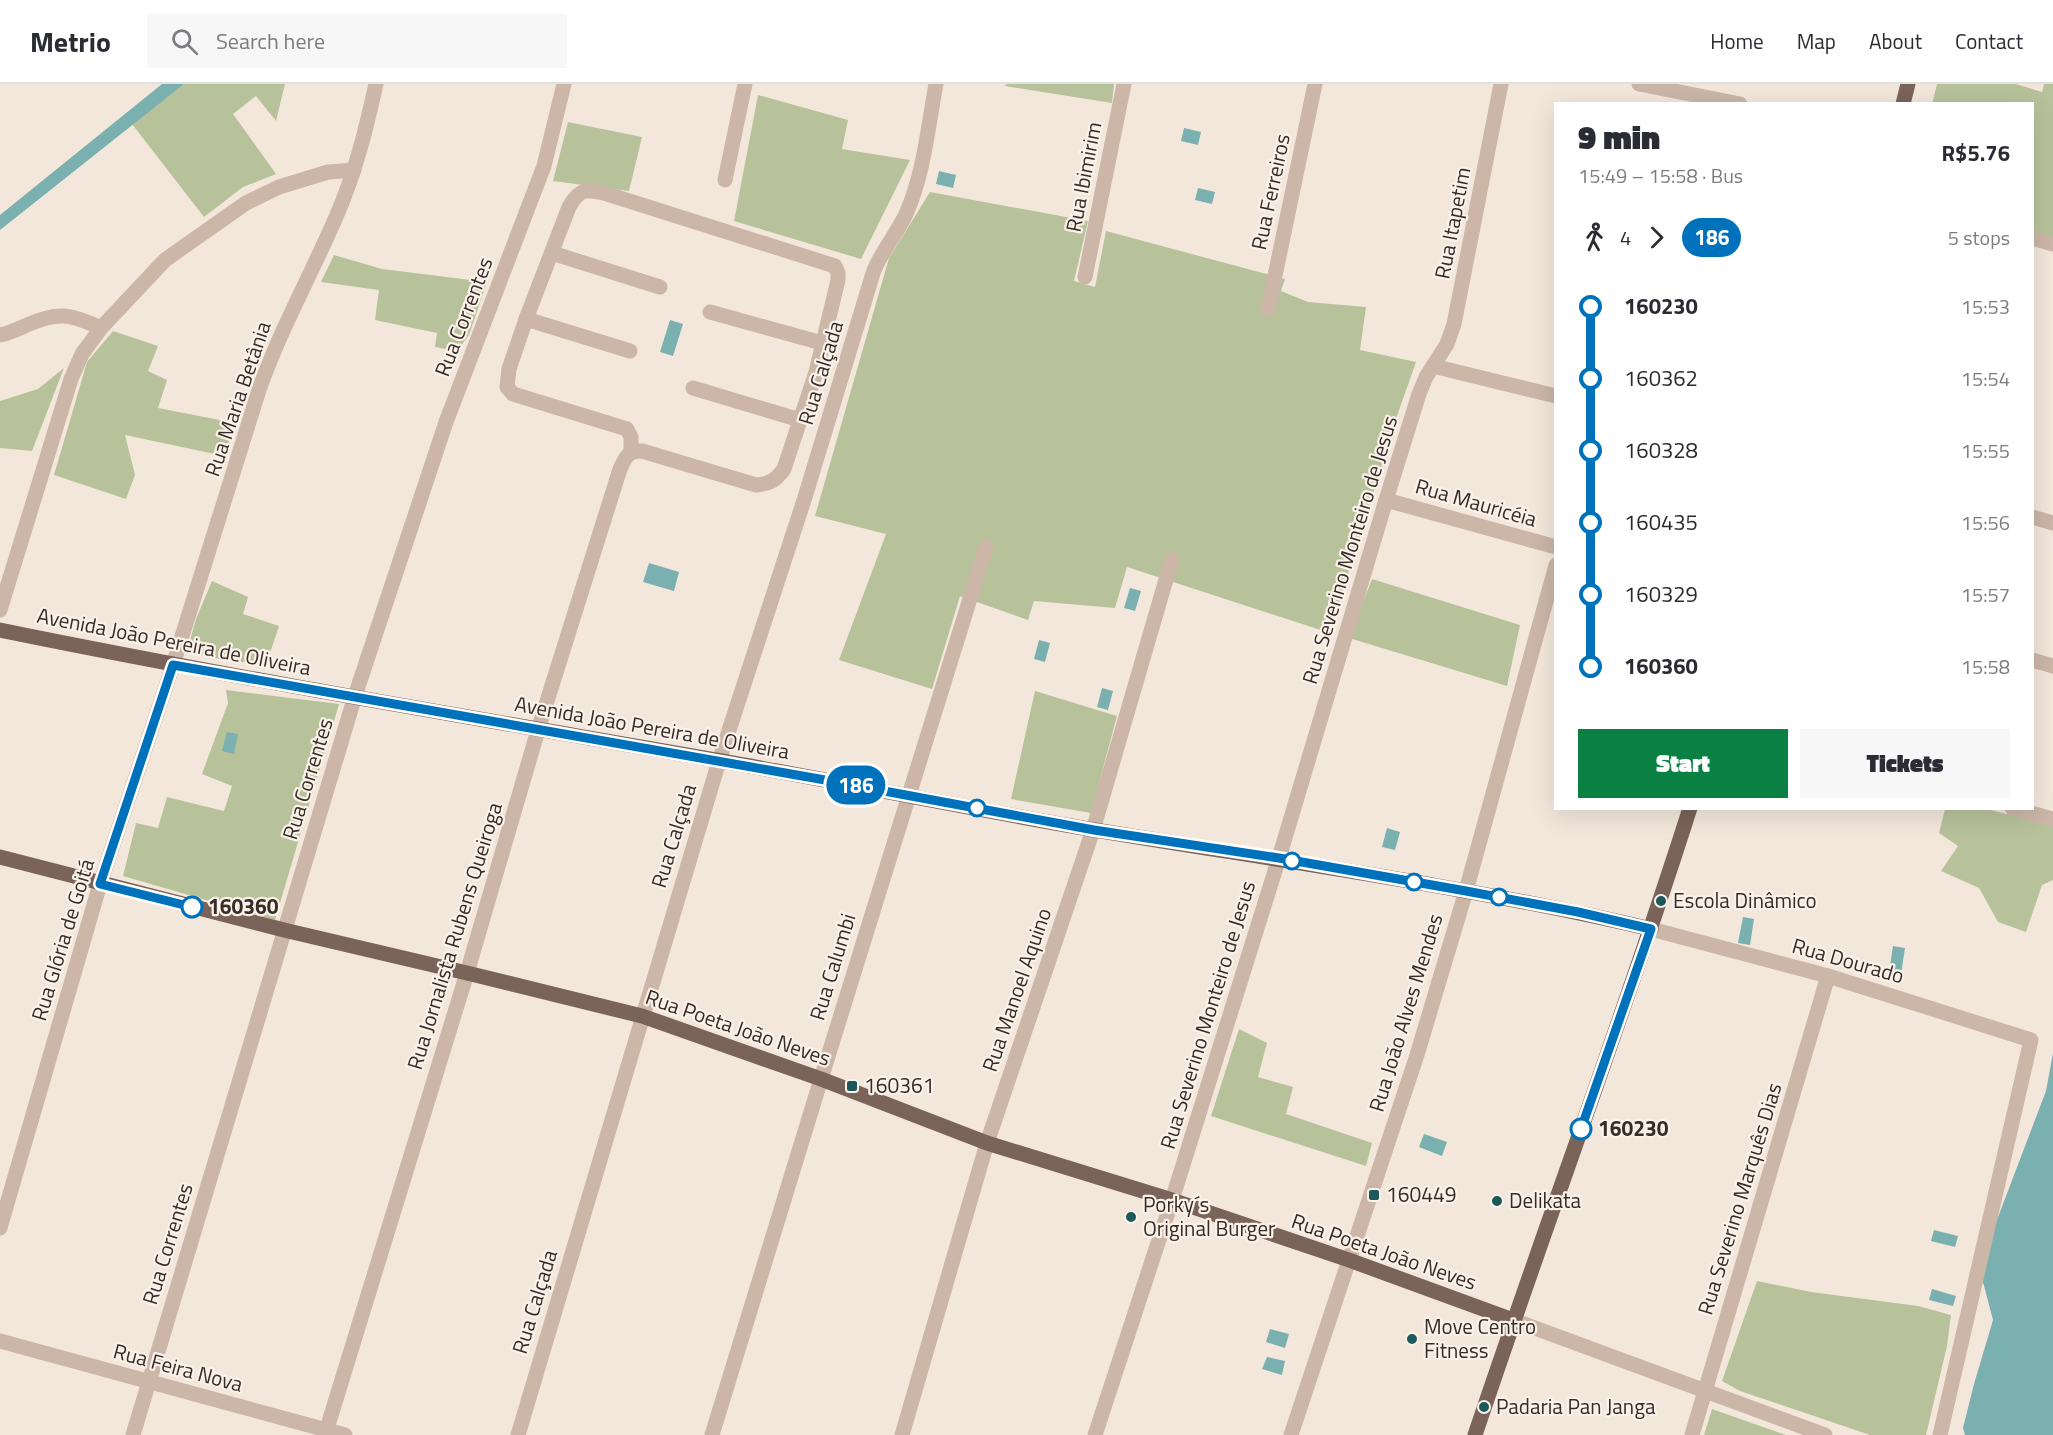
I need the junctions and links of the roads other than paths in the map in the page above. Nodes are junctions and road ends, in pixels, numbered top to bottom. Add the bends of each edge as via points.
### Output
1 (376, 84) edge
2 (564, 84) edge
3 (745, 84) edge
4 (936, 84) edge
5 (1124, 84) edge
6 (1315, 84) edge
7 (1501, 84) edge
8 (1639, 84) edge
9 (1908, 84) edge
10 (1688, 93) edge
11 (1731, 102) edge
12 (1904, 102) edge
13 (354, 170) junction
14 (725, 180) dead end
15 (2034, 239) edge
16 (2053, 244) edge
17 (552, 253) junction
18 (1085, 277) dead end
19 (660, 287) dead end
20 (1268, 309) dead end
21 (710, 312) dead end
22 (526, 319) junction
23 (101, 328) junction
24 (0, 335) edge
25 (822, 344) junction
26 (630, 351) dead end
27 (1433, 366) junction
28 (693, 388) dead end
29 (1554, 396) edge
30 (800, 420) junction
31 (631, 452) junction
32 (1386, 500) junction
33 (2034, 518) edge
34 (2053, 523) edge
35 (1554, 546) edge
36 (986, 547) dead end
37 (1172, 559) dead end
38 (1554, 572) edge
39 (0, 610) edge
40 (0, 630) edge
41 (2034, 661) edge
42 (173, 665) junction
43 (2053, 666) edge
44 (355, 696) junction
45 (538, 730) junction
46 (719, 761) junction
47 (910, 795) junction
48 (1689, 810) edge
49 (2019, 810) edge
50 (2053, 819) edge
51 (1094, 830) junction
52 (0, 857) edge
53 (1279, 858) junction
54 (100, 884) junction
55 (1466, 891) junction
56 (1651, 929) junction
57 (284, 930) junction
58 (467, 972) junction
59 (1828, 976) junction
60 (642, 1016) junction
61 (820, 1079) junction
62 (987, 1143) junction
63 (1173, 1200) junction
64 (0, 1228) edge
65 (1349, 1260) junction
66 (1514, 1320) junction
67 (0, 1341) edge
68 (149, 1382) junction
69 (1704, 1392) junction
70 (325, 1432) edge
71 (133, 1435) edge
72 (345, 1435) edge
73 (518, 1435) edge
74 (712, 1435) edge
75 (902, 1435) edge
76 (1095, 1435) edge
77 (1291, 1435) edge
78 (1475, 1435) edge
79 (1692, 1435) edge
80 (1825, 1435) edge
81 (1940, 1435) edge

1 - 13 street, Rua Maria Betânia
2 - 44 street, Rua Correntes via 544,166 446,422
3 - 14 street
4 - 46 street, Rua Calçada via 917,186 874,270
5 - 18 street, Rua Ibimirim
6 - 20 street, Rua Ferreiros
7 - 27 street, Rua Itapetim via 1454,324
8 - 10 street
9 - 12 main road
10 - 11 street
13 - 23 street via 305,178 246,203 165,260
13 - 42 street, Rua Maria Betânia via 273,351
15 - 16 street
17 - 19 street
17 - 22 street
17 - 25 street via 574,197 582,190 591,190 835,266 838,280
21 - 25 street
22 - 26 street
22 - 31 street via 507,387 513,394 627,429
23 - 24 street via 62,314
23 - 39 street via 82,354 71,379
25 - 30 street
27 - 29 street
27 - 32 street, Rua Severino Monteiro de Jesus via 1419,394
28 - 30 street
30 - 31 street via 784,469 768,484 756,485 642,451
31 - 45 street, Rua Jornalista Rubens Queiroga via 620,469
32 - 35 street, Rua Mauricéia
32 - 53 street, Rua Severino Monteiro de Jesus
33 - 34 street
36 - 47 street, Rua Calumbi
37 - 51 street, Rua Manoel Aquino
38 - 55 street, Rua João Alves Mendes
40 - 42 main road, Avenida João Pereira de Oliveira
41 - 43 street
42 - 44 main road, Avenida João Pereira de Oliveira
42 - 54 street, Rua Glória de Goitá
44 - 45 main road, Avenida João Pereira de Oliveira
44 - 57 street, Rua Correntes
45 - 46 main road, Avenida João Pereira de Oliveira
45 - 58 street, Rua Jornalista Rubens Queiroga
46 - 47 main road, Avenida João Pereira de Oliveira
46 - 60 street, Rua Calçada
47 - 51 main road, Avenida João Pereira de Oliveira
47 - 61 street, Rua Calumbi
48 - 56 main road
49 - 50 street
51 - 53 main road, Avenida João Pereira de Oliveira
51 - 62 street, Rua Manoel Aquino
52 - 54 main road, Rua Poeta João Neves
53 - 55 main road, Avenida João Pereira de Oliveira
53 - 63 street, Rua Severino Monteiro de Jesus
54 - 57 main road, Rua Poeta João Neves
54 - 64 street, Rua Glória de Goitá
55 - 56 main road, Avenida João Pereira de Oliveira
55 - 65 street, Rua João Alves Mendes
56 - 59 street, Rua Dourado
56 - 66 main road
57 - 58 main road, Rua Poeta João Neves
57 - 68 street, Rua Correntes
58 - 60 main road, Rua Poeta João Neves
58 - 70 street, Rua Jornalista Rubens Queiroga
59 - 69 street, Rua Severino Marquês Dias
59 - 81 street, Rua Dourado via 2031,1040
60 - 61 main road, Rua Poeta João Neves
60 - 73 street, Rua Calçada
61 - 62 main road, Rua Poeta João Neves
61 - 74 street, Rua Calumbi
62 - 63 main road, Rua Poeta João Neves
62 - 75 street, Rua Manoel Aquino
63 - 65 main road, Rua Poeta João Neves
63 - 76 street, Rua Severino Monteiro de Jesus
65 - 66 main road, Rua Poeta João Neves
65 - 77 street, Rua João Alves Mendes
66 - 69 street
66 - 78 main road
67 - 68 street, Rua Feira Nova
68 - 70 street, Rua Feira Nova
68 - 71 street, Rua Correntes
69 - 79 street, Rua Severino Marquês Dias
69 - 80 street
70 - 72 street, Rua Feira Nova

